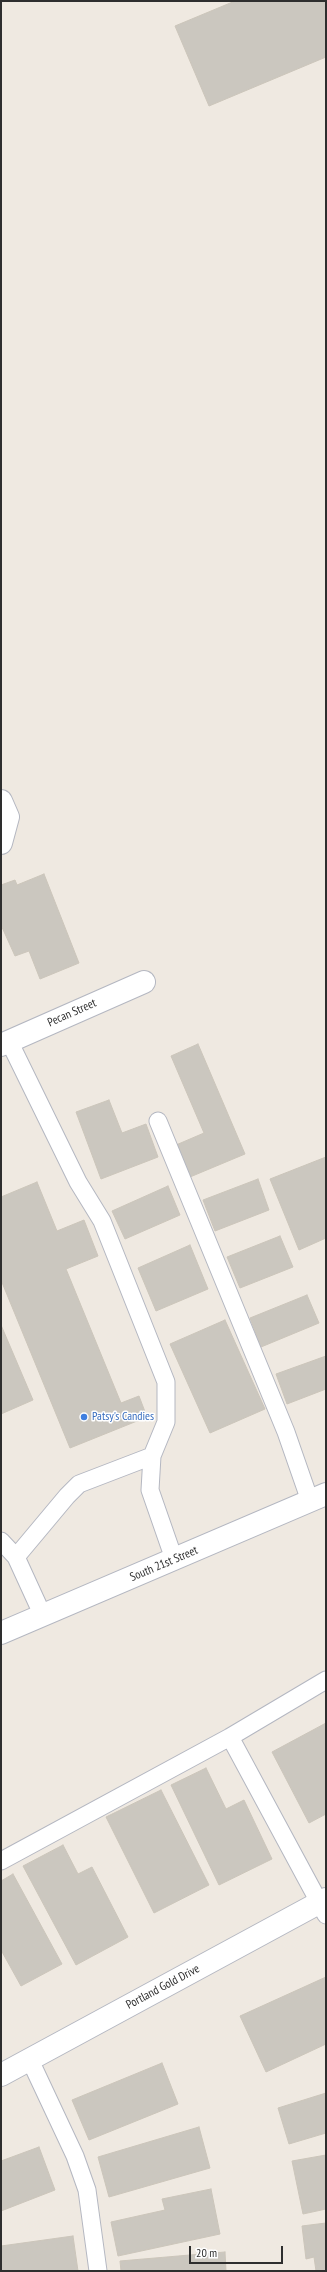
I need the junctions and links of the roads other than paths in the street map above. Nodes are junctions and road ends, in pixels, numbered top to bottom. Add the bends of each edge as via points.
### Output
1 (1, 801) edge
2 (1, 843) edge
3 (144, 982) dead end
4 (5, 1043) edge
5 (158, 1121) dead end
6 (152, 1456) junction
7 (318, 1498) edge
8 (1, 1541) edge
9 (16, 1557) junction
10 (174, 1559) junction
11 (43, 1616) junction
12 (1, 1633) edge
13 (326, 1680) edge
14 (230, 1737) junction
15 (1, 1861) edge
16 (324, 1906) edge
17 (30, 2060) junction
18 (1, 2076) edge
19 (98, 2271) edge

1 - 2 street via 8,817
3 - 4 street, Pecan Street
4 - 6 lane via 78,1182 102,1221 166,1382 166,1422
5 - 7 lane via 286,1432
6 - 9 lane via 80,1484
6 - 10 lane via 150,1490
7 - 10 street, South 21st Street
8 - 9 lane
9 - 11 lane
10 - 11 street, South 21st Street
11 - 12 street, South 21st Street
13 - 14 lane
14 - 15 lane
14 - 16 lane
16 - 17 street, Portland Gold Drive
17 - 18 street, Portland Gold Drive
17 - 19 lane via 75,2156 87,2190

